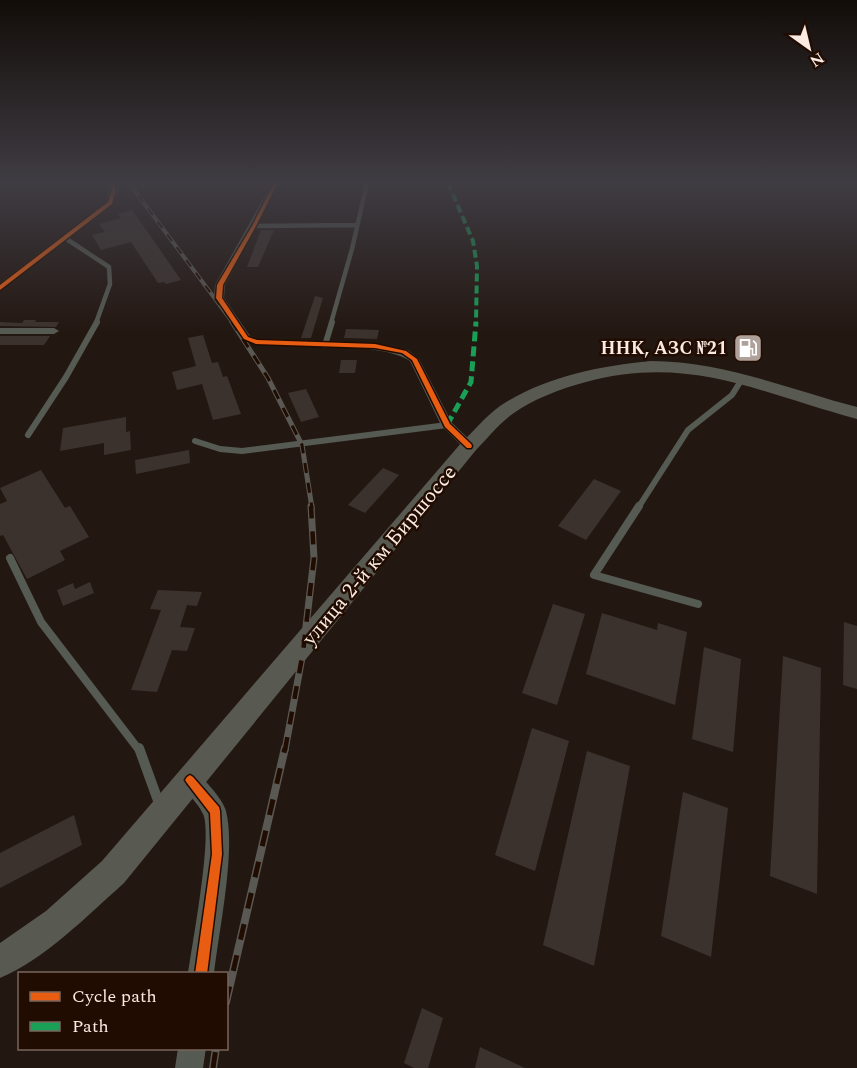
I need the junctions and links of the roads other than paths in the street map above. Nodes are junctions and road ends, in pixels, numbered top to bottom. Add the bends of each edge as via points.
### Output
1 (71, 233) edge
2 (250, 233) edge
3 (355, 233) edge
4 (64, 238) junction
5 (0, 288) edge
6 (0, 331) edge
7 (54, 331) dead end
8 (325, 345) junction
9 (742, 379) junction
10 (857, 413) edge
11 (447, 425) junction
12 (28, 435) dead end
13 (195, 441) dead end
14 (469, 446) junction
15 (10, 558) dead end
16 (698, 604) dead end
17 (190, 780) junction
18 (162, 814) junction
19 (0, 962) edge
20 (201, 972) edge
21 (192, 1050) edge
22 (189, 1068) edge

1 - 4 street
2 - 8 street via 220,285 219,298 246,338 256,342
3 - 8 lane
4 - 5 street
4 - 12 lane via 109,267 111,286 76,363
6 - 7 street
8 - 11 street via 375,346 414,358
9 - 10 main road, улица 2-й км Биршоссе
9 - 14 main road, улица 2-й км Биршоссе via 696,368 637,366 574,380 537,393 504,412
9 - 16 lane via 732,395 688,430 594,575
11 - 13 lane via 242,451
11 - 14 street
14 - 17 main road, улица 2-й км Биршоссе
15 - 18 lane via 41,622 139,750
17 - 18 main road, улица 2-й км Биршоссе
17 - 20 street via 215,811 217,854
18 - 19 main road, улица 2-й км Биршоссе via 113,872 57,922
21 - 22 street

